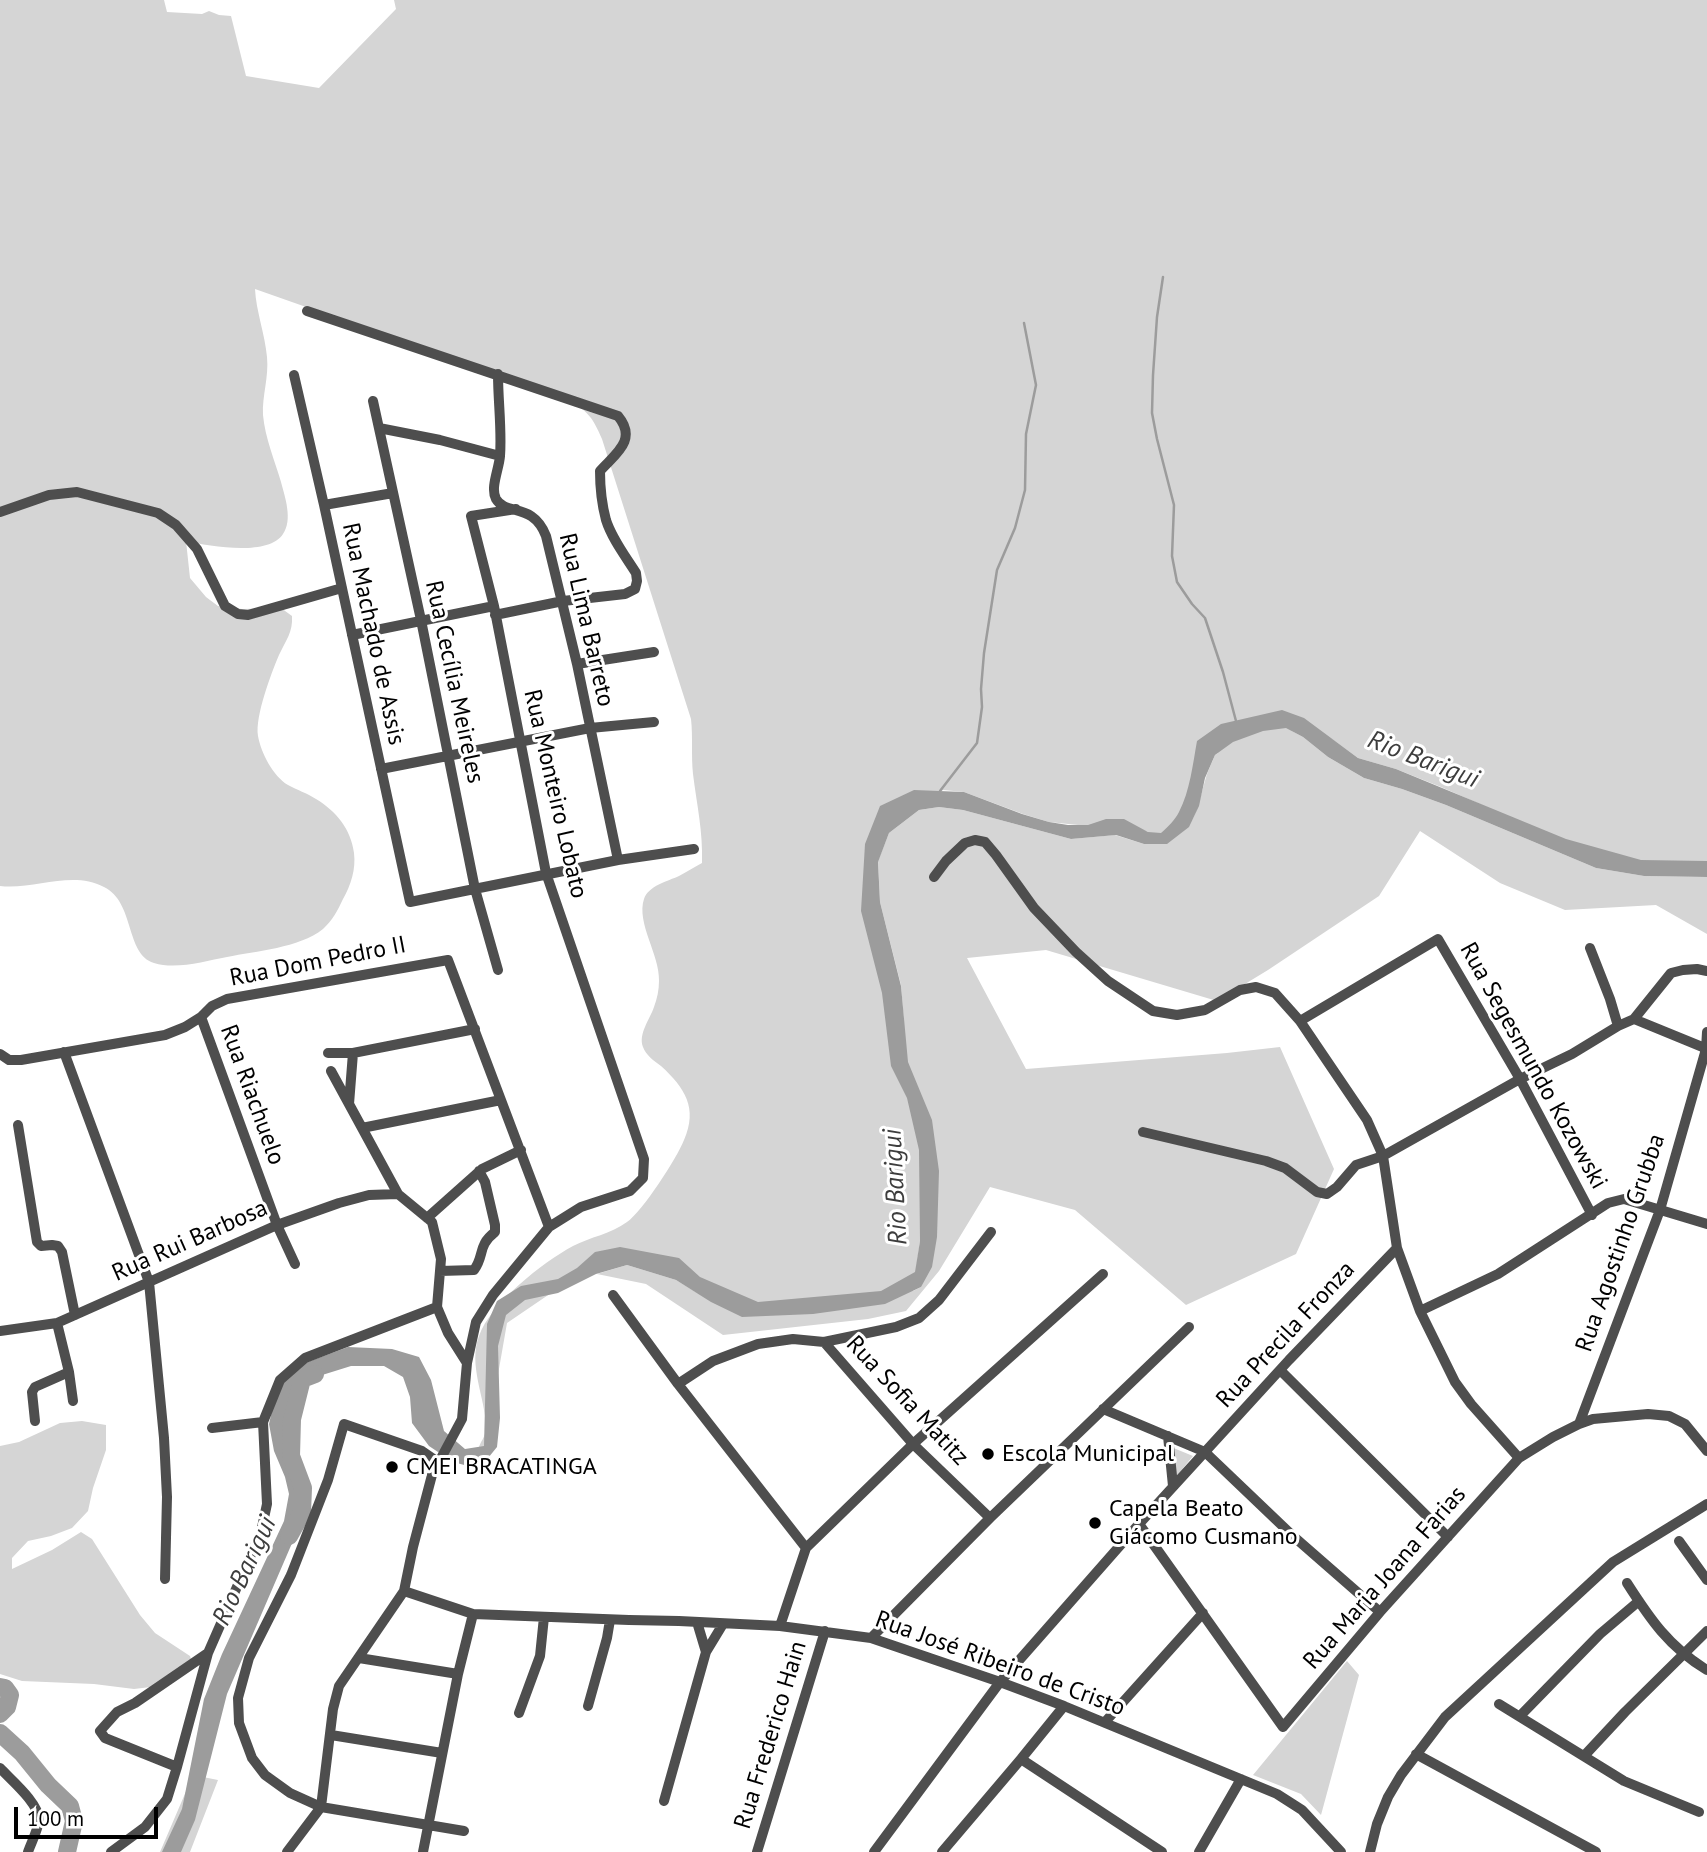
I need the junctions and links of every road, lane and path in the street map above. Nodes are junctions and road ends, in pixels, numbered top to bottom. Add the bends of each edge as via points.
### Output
1 (307, 311) dead end
2 (498, 374) junction
3 (294, 375) dead end
4 (373, 401) dead end
5 (379, 428) junction
6 (500, 456) junction
7 (393, 493) junction
8 (324, 505) junction
9 (516, 509) junction
10 (0, 512) edge
11 (342, 588) junction
12 (563, 601) junction
13 (495, 610) junction
14 (421, 620) junction
15 (352, 635) junction
16 (654, 652) dead end
17 (578, 664) junction
18 (654, 722) dead end
19 (590, 728) junction
20 (519, 741) junction
21 (448, 755) junction
22 (381, 769) junction
23 (694, 849) dead end
24 (618, 860) junction
25 (547, 873) junction
26 (934, 877) dead end
27 (475, 889) junction
28 (1590, 948) dead end
29 (498, 970) dead end
30 (1707, 971) edge
31 (201, 1017) junction
32 (1634, 1019) junction
33 (1300, 1021) junction
34 (1618, 1026) junction
35 (475, 1029) junction
36 (1707, 1032) edge
37 (1706, 1049) edge
38 (64, 1052) junction
39 (354, 1052) junction
40 (328, 1053) dead end
41 (0, 1054) edge
42 (331, 1071) dead end
43 (1520, 1079) junction
44 (501, 1100) junction
45 (349, 1104) junction
46 (18, 1125) dead end
47 (362, 1128) junction
48 (1143, 1132) dead end
49 (521, 1150) junction
50 (1383, 1156) junction
51 (479, 1171) junction
52 (398, 1194) junction
53 (1660, 1210) junction
54 (1592, 1215) junction
55 (427, 1218) junction
56 (1707, 1224) edge
57 (277, 1225) junction
58 (549, 1227) junction
59 (991, 1232) dead end
60 (1397, 1248) junction
61 (295, 1264) dead end
62 (440, 1271) junction
63 (1103, 1274) dead end
64 (149, 1282) junction
65 (612, 1295) dead end
66 (437, 1307) junction
67 (1420, 1311) junction
68 (75, 1315) junction
69 (57, 1323) junction
70 (1189, 1327) dead end
71 (0, 1331) edge
72 (824, 1342) junction
73 (467, 1363) junction
74 (1280, 1370) junction
75 (69, 1372) junction
76 (678, 1384) junction
77 (73, 1401) dead end
78 (1103, 1409) junction
79 (35, 1421) dead end
80 (263, 1422) junction
81 (1578, 1424) junction
82 (212, 1428) dead end
83 (1168, 1436) junction
84 (913, 1444) junction
85 (1707, 1451) edge
86 (1205, 1452) junction
87 (1519, 1458) junction
88 (439, 1460) junction
89 (1173, 1486) junction
90 (1707, 1504) edge
91 (990, 1518) junction
92 (1139, 1524) junction
93 (1448, 1537) junction
94 (1679, 1541) dead end
95 (806, 1548) junction
96 (165, 1579) dead end
97 (1707, 1580) edge
98 (1627, 1583) dead end
99 (404, 1591) junction
100 (1639, 1601) junction
101 (1380, 1612) junction
102 (1203, 1613) junction
103 (473, 1614) junction
104 (544, 1617) junction
105 (610, 1620) junction
106 (697, 1622) junction
107 (723, 1624) junction
108 (780, 1626) junction
109 (825, 1631) junction
110 (1707, 1631) edge
111 (871, 1638) junction
112 (706, 1652) junction
113 (208, 1653) junction
114 (1684, 1654) junction
115 (359, 1658) junction
116 (1707, 1670) edge
117 (458, 1674) junction
118 (1000, 1682) junction
119 (1499, 1704) dead end
120 (588, 1706) dead end
121 (1064, 1706) junction
122 (519, 1713) dead end
123 (1520, 1716) junction
124 (1105, 1722) junction
125 (331, 1735) junction
126 (442, 1753) junction
127 (1416, 1754) junction
128 (1584, 1756) junction
129 (1021, 1759) junction
130 (177, 1767) junction
131 (0, 1768) edge
132 (1241, 1779) junction
133 (664, 1801) dead end
134 (321, 1807) junction
135 (1699, 1812) dead end
136 (428, 1825) junction
137 (464, 1831) dead end
138 (28, 1852) edge
139 (111, 1852) edge
140 (287, 1852) edge
141 (423, 1852) edge
142 (757, 1852) edge
143 (874, 1852) edge
144 (942, 1852) edge
145 (1162, 1852) edge
146 (1199, 1852) edge
147 (1341, 1852) edge
148 (1370, 1852) edge
149 (1596, 1852) edge

1 - 2 street
2 - 6 street, Rua Lima Barreto
2 - 12 street via 618,416 624,423 624,444 600,471 600,481 606,520 636,573 635,589
3 - 8 street, Rua Machado de Assis
4 - 5 street, Rua Cecília Meireles
5 - 6 street
5 - 7 street, Rua Cecília Meireles
6 - 9 street, Rua Lima Barreto via 495,497
7 - 8 street
7 - 14 street, Rua Cecília Meireles
8 - 11 street, Rua Machado de Assis
9 - 12 street, Rua Lima Barreto via 542,525
9 - 13 street, Rua Monteiro Lobato via 471,516
10 - 11 street via 49,495 78,492 158,513 197,549 225,606 238,614
11 - 15 street, Rua Machado de Assis
12 - 13 street
12 - 17 street, Rua Lima Barreto
13 - 14 street
13 - 20 street, Rua Monteiro Lobato
14 - 15 street
14 - 21 street, Rua Cecília Meireles
15 - 22 street, Rua Machado de Assis
16 - 17 street
17 - 19 street, Rua Lima Barreto
18 - 19 street
19 - 20 street
19 - 24 street, Rua Lima Barreto
20 - 21 street
20 - 25 street, Rua Monteiro Lobato
21 - 22 street
21 - 27 street, Rua Cecília Meireles
22 - 27 street, Rua Machado de Assis via 410,902
23 - 24 street
24 - 25 street
25 - 27 street
25 - 58 street, Rua Monteiro Lobato via 644,1159 643,1178 630,1191 581,1207
26 - 33 street via 965,844 985,842 1034,908 1076,952 1108,981 1153,1011 1177,1015 1205,1010 1240,990 1256,987 1275,993
27 - 29 street, Rua Cecília Meireles
28 - 34 street
30 - 32 street via 1671,973
31 - 35 street, Rua Dom Pedro II via 227,999 448,960
31 - 38 street, Rua Dom Pedro II via 165,1035
31 - 57 street, Rua Riachuelo
32 - 34 street
32 - 37 street
33 - 43 street, Rua Segesmundo Kozowski via 1438,939
33 - 50 street via 1367,1120
34 - 43 street
35 - 39 street
35 - 44 street
36 - 37 street, Rua Agostinho Grubba
37 - 53 street, Rua Agostinho Grubba
38 - 41 street, Rua Dom Pedro II via 21,1060
38 - 64 street
39 - 40 street
39 - 45 street
42 - 45 street
43 - 50 street
43 - 54 street, Rua Segesmundo Kozowski
44 - 47 street
44 - 49 street
45 - 47 street
46 - 68 street via 37,1242 58,1246 62,1252
47 - 52 street
48 - 50 street via 1285,1167 1317,1192 1327,1194 1356,1165
49 - 51 street
49 - 58 street
50 - 60 street
51 - 55 street
51 - 62 street via 495,1232 484,1242 474,1270
52 - 55 street
52 - 57 street, Rua Rui Barbosa via 369,1195
53 - 54 street, Rua Segesmundo Kozowski via 1624,1199 1608,1203
53 - 56 street, Rua Segesmundo Kozowski
53 - 81 street, Rua Agostinho Grubba
54 - 67 street via 1498,1274
55 - 62 street via 438,1241
57 - 61 street, Rua Riachuelo
57 - 64 street, Rua Rui Barbosa
58 - 73 street via 476,1322
59 - 72 street via 939,1300 919,1318
60 - 67 street
60 - 74 street, Rua Precila Fronza
62 - 66 street
63 - 84 street
64 - 68 street, Rua Rui Barbosa
64 - 96 street via 164,1438
65 - 76 street
66 - 73 street
66 - 80 street via 305,1358 280,1380
67 - 87 street via 1455,1382
68 - 69 street, Rua Rui Barbosa
69 - 71 street, Rua Rui Barbosa
69 - 75 street
70 - 78 street
72 - 76 street via 758,1343 713,1361
72 - 84 street, Rua Sofia Matitz
73 - 88 street via 462,1419
74 - 86 street, Rua Precila Fronza
74 - 93 street
75 - 77 street
75 - 79 street via 35,1387
76 - 95 street
78 - 83 street
78 - 91 street
80 - 82 street
80 - 113 street via 267,1504 261,1532
81 - 85 street, Rua Maria Joana Farias via 1648,1414 1669,1416 1685,1424
81 - 87 street, Rua Maria Joana Farias
83 - 86 street
83 - 89 street
84 - 91 street, Rua Sofia Matitz
84 - 95 street
86 - 89 street, Rua Precila Fronza
86 - 101 street
87 - 93 street, Rua Maria Joana Farias
88 - 99 street
88 - 134 street via 344,1424 296,1563 249,1658 238,1698 239,1723 252,1758 265,1775 290,1793
89 - 92 street, Rua Precila Fronza
90 - 127 street via 1613,1562 1445,1717
91 - 111 street
92 - 102 street
92 - 118 street, Rua Precila Fronza
93 - 101 street, Rua Maria Joana Farias
94 - 97 street
95 - 108 street
98 - 100 street
99 - 103 street, Rua José Ribeiro de Cristo
99 - 115 street
100 - 114 street via 1664,1636
100 - 123 street
101 - 102 street, Rua Maria Joana Farias via 1283,1727
102 - 124 street
103 - 104 street, Rua José Ribeiro de Cristo
103 - 117 street
104 - 105 street, Rua José Ribeiro de Cristo
104 - 122 street via 540,1656
105 - 106 street, Rua José Ribeiro de Cristo
105 - 120 street
106 - 107 street, Rua José Ribeiro de Cristo
106 - 112 street
107 - 108 street, Rua José Ribeiro de Cristo
107 - 112 street
108 - 109 street, Rua José Ribeiro de Cristo
109 - 111 street, Rua José Ribeiro de Cristo
109 - 142 street, Rua Frederico Hain
110 - 114 street
111 - 118 street, Rua José Ribeiro de Cristo
112 - 133 street
113 - 130 street
113 - 130 street via 117,1712 100,1731 105,1738
114 - 116 street
114 - 128 street
115 - 117 street
115 - 125 street via 340,1686
117 - 126 street
118 - 121 street, Rua José Ribeiro de Cristo
118 - 143 street, Rua Precila Fronza
119 - 123 street
121 - 124 street, Rua José Ribeiro de Cristo
121 - 129 street
123 - 128 street
124 - 132 street, Rua José Ribeiro de Cristo
125 - 126 street
125 - 134 street
126 - 136 street
127 - 148 street via 1388,1797
127 - 149 street
128 - 135 street via 1624,1781
129 - 144 street
129 - 145 street
130 - 139 street via 167,1799 145,1828
131 - 138 street via 35,1808 39,1820
132 - 146 street
132 - 147 street, Rua José Ribeiro de Cristo via 1302,1811
134 - 136 street
134 - 140 street
136 - 137 street
136 - 141 street

